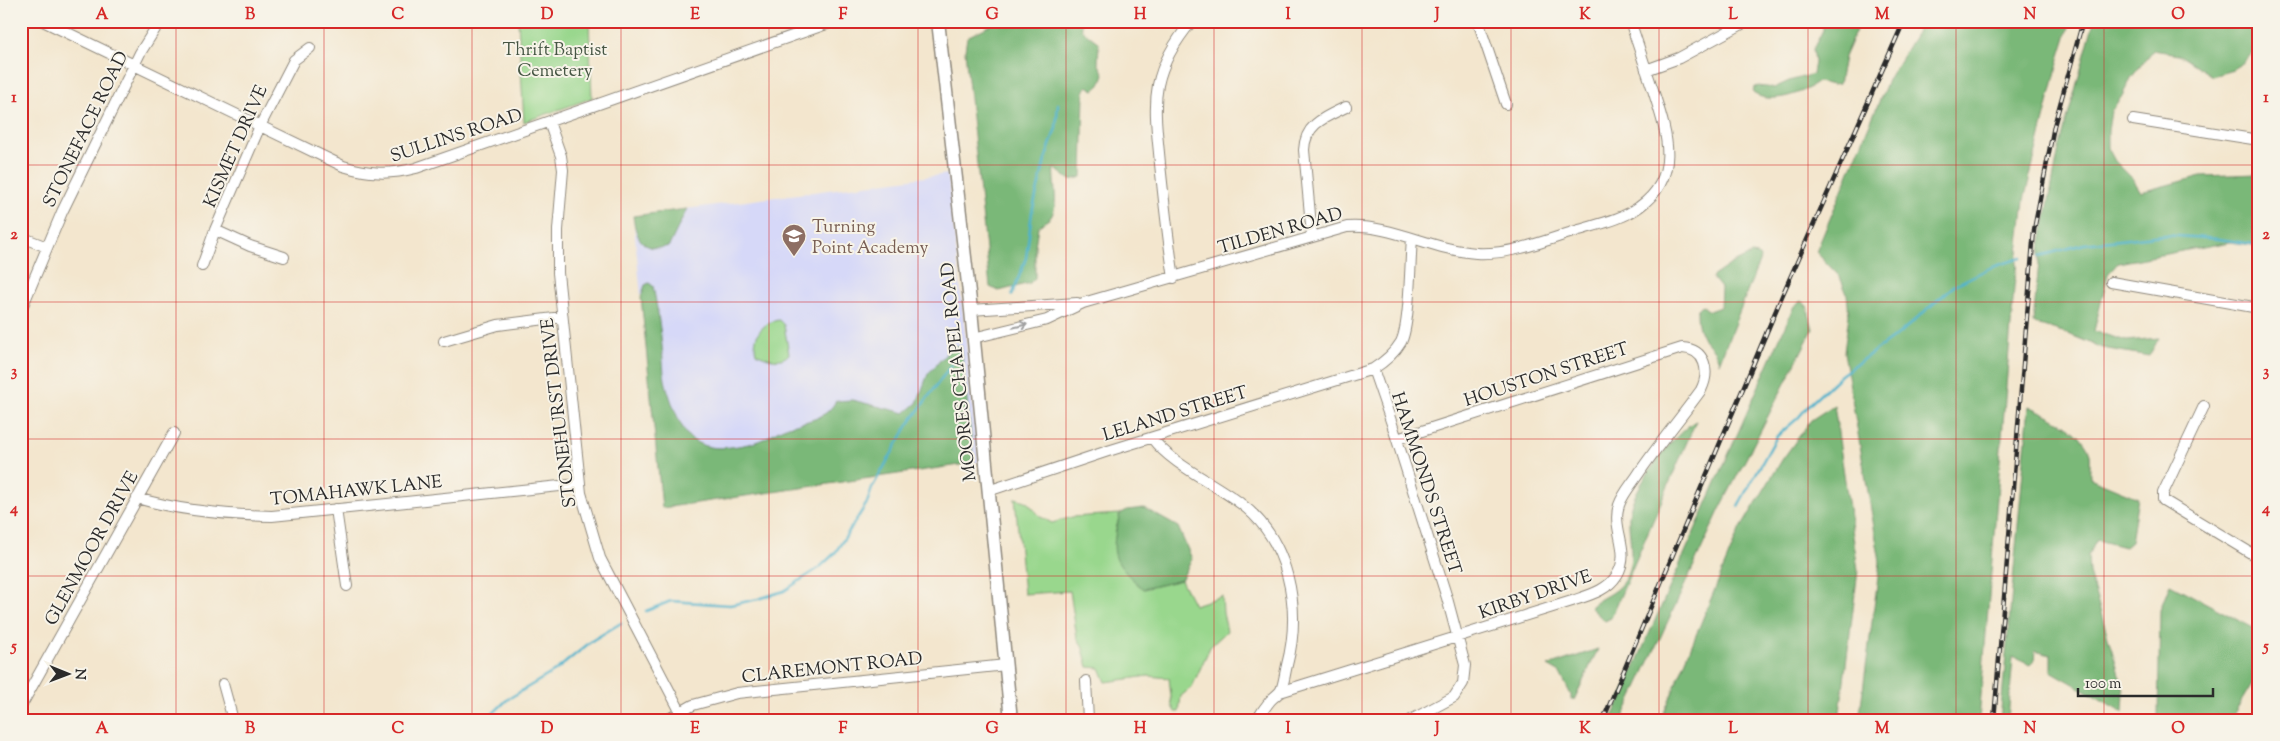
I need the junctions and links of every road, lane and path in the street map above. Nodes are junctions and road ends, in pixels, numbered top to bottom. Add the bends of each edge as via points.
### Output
1 (43, 21) edge
2 (160, 21) edge
3 (835, 21) edge
4 (938, 21) edge
5 (1192, 21) edge
6 (1478, 21) edge
7 (1630, 21) edge
8 (1742, 24) dead end
9 (310, 48) dead end
10 (134, 66) junction
11 (1646, 70) junction
12 (1506, 104) dead end
13 (1346, 106) dead end
14 (2133, 120) dead end
15 (549, 122) junction
16 (260, 126) junction
17 (2259, 140) edge
18 (215, 230) junction
19 (1312, 236) junction
20 (21, 237) edge
21 (1412, 238) junction
22 (47, 248) junction
23 (284, 257) dead end
24 (202, 266) dead end
25 (1174, 278) junction
26 (2111, 282) dead end
27 (1083, 303) junction
28 (2259, 308) edge
29 (21, 310) edge
30 (970, 310) junction
31 (562, 317) junction
32 (973, 338) junction
33 (444, 341) dead end
34 (1703, 359) joint
35 (1373, 369) junction
36 (2204, 406) dead end
37 (174, 433) dead end
38 (1152, 438) junction
39 (1397, 439) junction
40 (580, 484) junction
41 (988, 491) junction
42 (137, 498) junction
43 (336, 509) junction
44 (2259, 558) edge
45 (347, 586) dead end
46 (1458, 637) junction
47 (1006, 665) junction
48 (1086, 681) dead end
49 (223, 684) dead end
50 (1280, 692) junction
51 (21, 706) edge
52 (680, 711) junction
53 (233, 720) edge
54 (667, 720) edge
55 (1011, 720) edge
56 (1088, 720) edge
57 (1258, 720) edge
58 (1411, 720) edge

1 - 10 street, SULLINS ROAD
2 - 10 street, STONEFACE ROAD
3 - 15 street, SULLINS ROAD
4 - 30 main road, MOORES CHAPEL ROAD
5 - 25 street via 1168,57 1156,101
6 - 12 street
7 - 11 street, TILDEN ROAD
8 - 11 street via 1679,58
9 - 16 street, KISMET DRIVE via 294,60
10 - 16 street, SULLINS ROAD
10 - 22 street, STONEFACE ROAD
11 - 21 street, TILDEN ROAD via 1669,150 1659,185 1638,208 1585,228 1499,252 1456,250
13 - 19 street via 1313,125 1305,138
14 - 17 street
15 - 16 street, SULLINS ROAD via 416,168 385,174 343,166
15 - 31 street, STONEHURST DRIVE via 563,170 558,254
16 - 18 street, KISMET DRIVE
18 - 23 street
18 - 24 street, KISMET DRIVE
19 - 21 street, TILDEN ROAD via 1359,226
19 - 25 street, TILDEN ROAD
20 - 22 street
21 - 35 street via 1403,338 1394,352
22 - 29 street, STONEFACE ROAD
25 - 27 street, TILDEN ROAD
26 - 28 street
27 - 30 street, TILDEN ROAD
32 -> 27 street, TILDEN ROAD via 1047,320
30 - 32 main road, MOORES CHAPEL ROAD
31 - 33 street via 498,325
31 - 40 street, STONEHURST DRIVE
32 - 41 main road, MOORES CHAPEL ROAD
34 - 39 street, HOUSTON STREET via 1688,348 1671,351
34 - 46 street, KIRBY DRIVE via 1706,376 1701,390 1621,499 1617,516 1624,549 1614,580 1592,594
35 - 38 street, LELAND STREET
35 - 39 street, HAMMONDS STREET
36 - 44 street via 2163,500
37 - 42 street, GLENMOOR DRIVE
38 - 41 street, LELAND STREET
38 - 50 street via 1167,454 1242,504 1276,544 1286,572 1293,615 1291,648
39 - 46 street, HAMMONDS STREET
40 - 43 street, TOMAHAWK LANE
40 - 52 street, STONEHURST DRIVE via 586,516 600,558
41 - 47 main road, MOORES CHAPEL ROAD
42 - 43 street, TOMAHAWK LANE via 238,515 272,516
42 - 51 street, GLENMOOR DRIVE
43 - 45 street
46 - 50 street, KIRBY DRIVE
46 - 58 street, HAMMONDS STREET via 1465,665 1463,684 1441,706
47 - 52 street, CLAREMONT ROAD via 737,693
47 - 55 main road, MOORES CHAPEL ROAD
48 - 56 street
49 - 53 street
50 - 57 street via 1271,699
52 - 54 street, CLAREMONT ROAD

